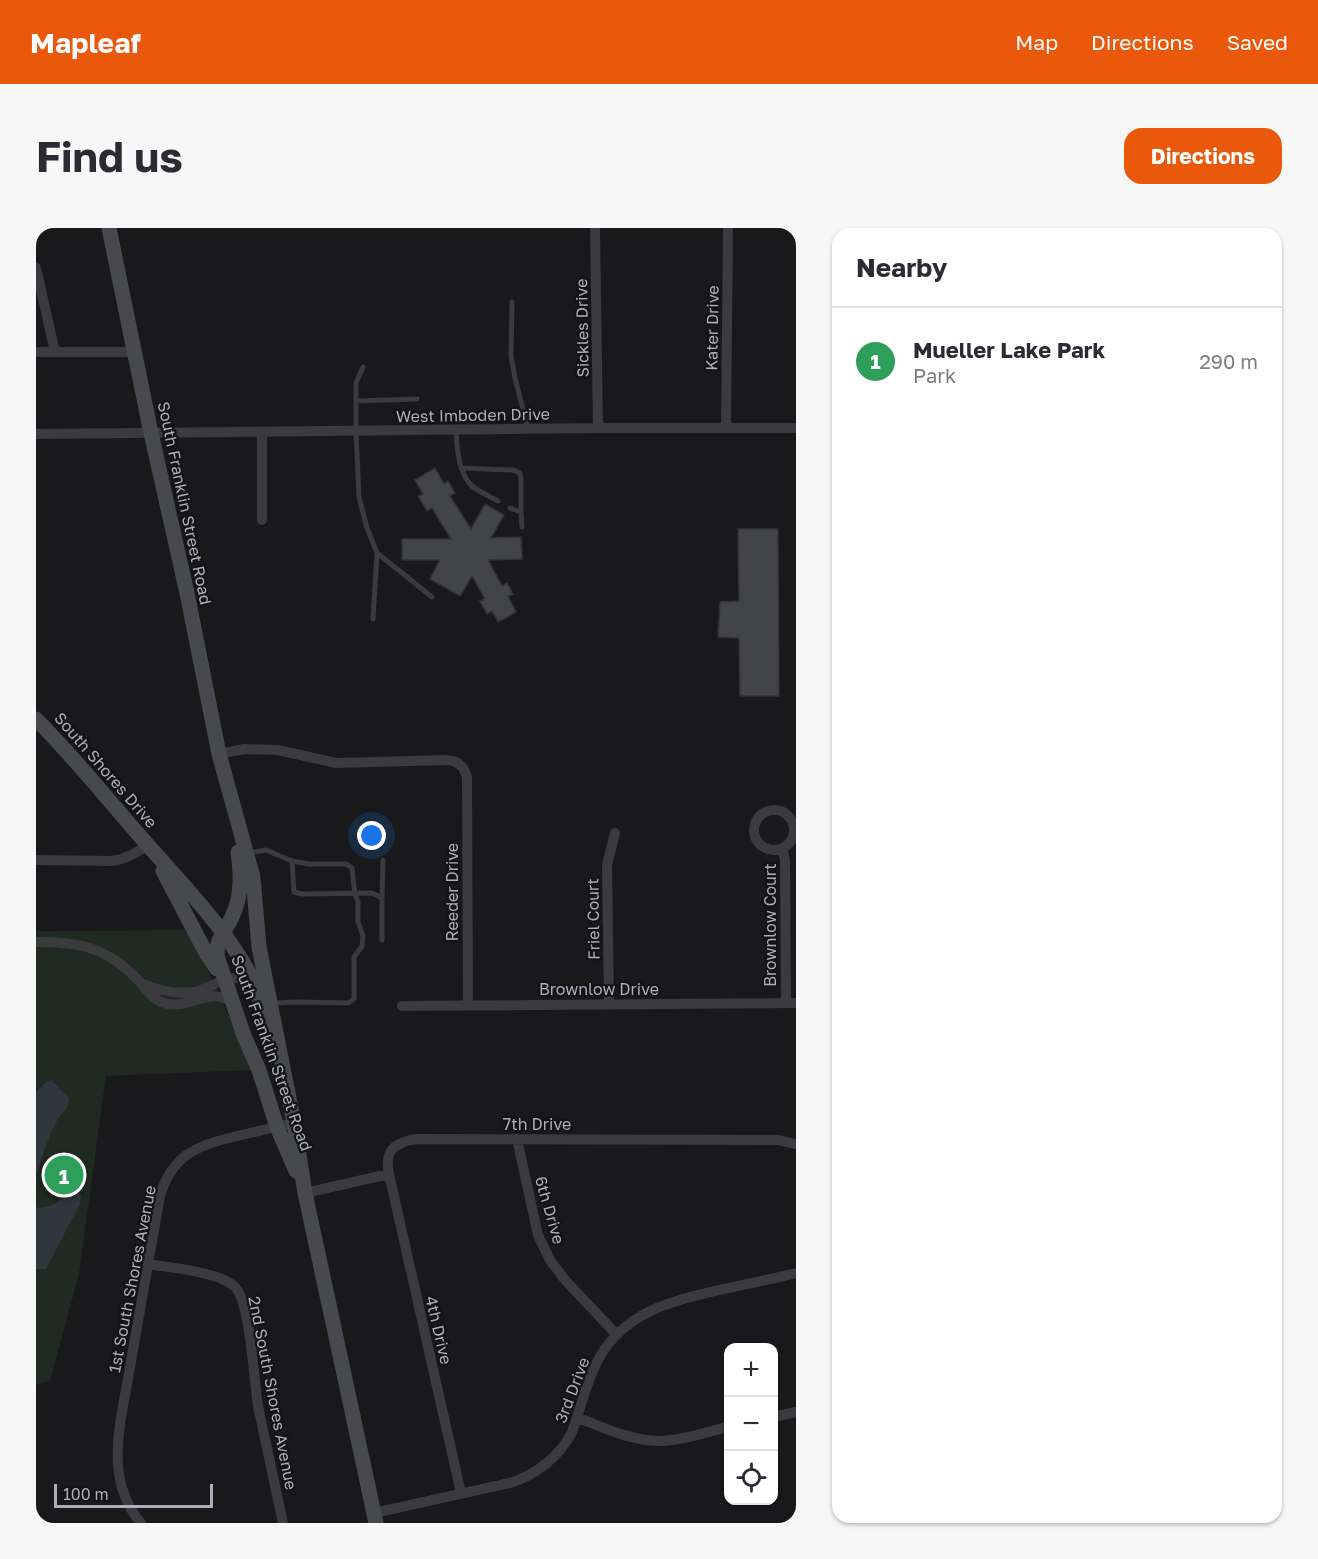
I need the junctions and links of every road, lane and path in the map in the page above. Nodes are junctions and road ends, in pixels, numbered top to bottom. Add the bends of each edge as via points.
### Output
1 (109, 228) edge
2 (595, 228) edge
3 (728, 228) edge
4 (36, 268) edge
5 (512, 302) dead end
6 (36, 352) edge
7 (55, 352) junction
8 (134, 352) junction
9 (363, 367) dead end
10 (417, 399) dead end
11 (356, 401) junction
12 (598, 428) junction
13 (726, 428) junction
14 (796, 428) edge
15 (528, 429) junction
16 (456, 430) junction
17 (262, 432) junction
18 (356, 432) junction
19 (151, 433) junction
20 (36, 434) edge
21 (461, 468) junction
22 (498, 501) dead end
23 (510, 508) dead end
24 (520, 512) junction
25 (262, 520) dead end
26 (522, 527) dead end
27 (377, 553) junction
28 (432, 597) dead end
29 (373, 620) dead end
30 (36, 719) edge
31 (219, 753) junction
32 (227, 785) junction
33 (615, 833) dead end
34 (148, 845) junction
35 (782, 848) dead end
36 (247, 853) junction
37 (36, 860) edge
38 (383, 860) dead end
39 (292, 861) junction
40 (355, 895) junction
41 (382, 898) junction
42 (207, 911) junction
43 (234, 912) junction
44 (223, 931) junction
45 (382, 940) dead end
46 (36, 942) edge
47 (224, 981) junction
48 (141, 983) junction
49 (232, 1003) junction
50 (271, 1003) junction
51 (791, 1003) edge
52 (609, 1004) junction
53 (402, 1006) dead end
54 (468, 1006) junction
55 (281, 1052) junction
56 (294, 1123) junction
57 (277, 1127) junction
58 (517, 1139) junction
59 (796, 1144) edge
60 (389, 1174) junction
61 (305, 1193) junction
62 (149, 1264) junction
63 (796, 1273) edge
64 (616, 1335) junction
65 (796, 1412) edge
66 (778, 1416) edge
67 (578, 1418) junction
68 (724, 1428) edge
69 (461, 1493) junction
70 (375, 1518) edge
71 (141, 1523) edge
72 (283, 1523) edge

1 - 8 street, South Franklin Street Road
2 - 12 street, Sickles Drive
3 - 13 street, Kater Drive
4 - 7 street
5 - 15 lane via 511,356
6 - 7 street
7 - 8 street
8 - 19 street, South Franklin Street Road
9 - 11 lane via 356,383
10 - 11 lane
11 - 18 lane
12 - 13 street, West Imboden Drive
12 - 15 street, West Imboden Drive
13 - 14 street, West Imboden Drive
15 - 16 street, West Imboden Drive
16 - 18 street, West Imboden Drive
16 - 21 lane
17 - 18 street, West Imboden Drive
17 - 19 street, West Imboden Drive
17 - 25 street
18 - 27 lane via 359,497
19 - 20 street, West Imboden Drive
19 - 31 street, South Franklin Street Road
21 - 22 lane via 470,485
21 - 24 lane via 520,473
23 - 24 lane
24 - 26 lane
27 - 28 lane
27 - 29 lane
30 - 34 street, South Shores Drive
31 - 32 street, South Franklin Street Road
31 - 54 street, Reeder Drive via 278,750 336,763 450,760 461,766 466,778
32 - 36 street, South Franklin Street Road
32 - 43 street, South Franklin Street Road via 240,867 240,890
33 - 52 street, Friel Court via 607,865
34 - 37 street via 134,855 112,861
34 - 42 street, South Shores Drive
34 - 47 street, South Shores Drive
35 - 51 street, Brownlow Court
36 - 39 lane via 266,850
36 - 50 street, South Franklin Street Road
38 - 41 lane
39 - 40 lane via 346,864 352,868
39 - 40 lane via 294,892
40 - 41 lane via 372,893
40 - 50 lane via 363,936 362,946 354,957 354,999 348,1003
41 - 45 lane
42 - 43 street via 222,918
42 - 44 street, South Shores Drive
43 - 44 street, South Franklin Street Road
44 - 47 street, South Franklin Street Road via 217,950
44 - 55 street, South Shores Drive via 256,987
46 - 48 street via 72,943 97,950 125,967
47 - 48 street via 187,993
47 - 49 street, South Franklin Street Road
47 - 55 street via 236,977 249,985
48 - 49 street via 156,999 167,1003 186,1004 214,995
49 - 57 street, South Franklin Street Road
50 - 55 street, South Franklin Street Road
51 - 52 street, Brownlow Drive
52 - 54 street, Brownlow Drive
53 - 54 street, Brownlow Drive
55 - 56 street, South Franklin Street Road
56 - 57 street, 1st South Shores Avenue
56 - 61 street, South Franklin Street Road
57 - 61 street, South Franklin Street Road
57 - 62 street, 1st South Shores Avenue via 198,1147 179,1161 160,1196
58 - 59 street, 7th Drive via 778,1140
58 - 60 street, 7th Drive via 408,1140 391,1150 387,1161
58 - 64 street, 6th Drive via 538,1235 550,1260
60 - 61 street
60 - 69 street, 4th Drive
61 - 70 street, South Franklin Street Road
62 - 71 street, 1st South Shores Avenue via 118,1448 122,1488
62 - 72 street, 2nd South Shores Avenue via 216,1276 237,1289 245,1313 258,1403
63 - 64 street, 3rd Drive via 669,1303 641,1316
64 - 67 street, 3rd Drive via 598,1361
65 - 66 street
67 - 68 street via 653,1441
67 - 69 street, 3rd Drive via 568,1441 529,1475
69 - 70 street, 3rd Drive

